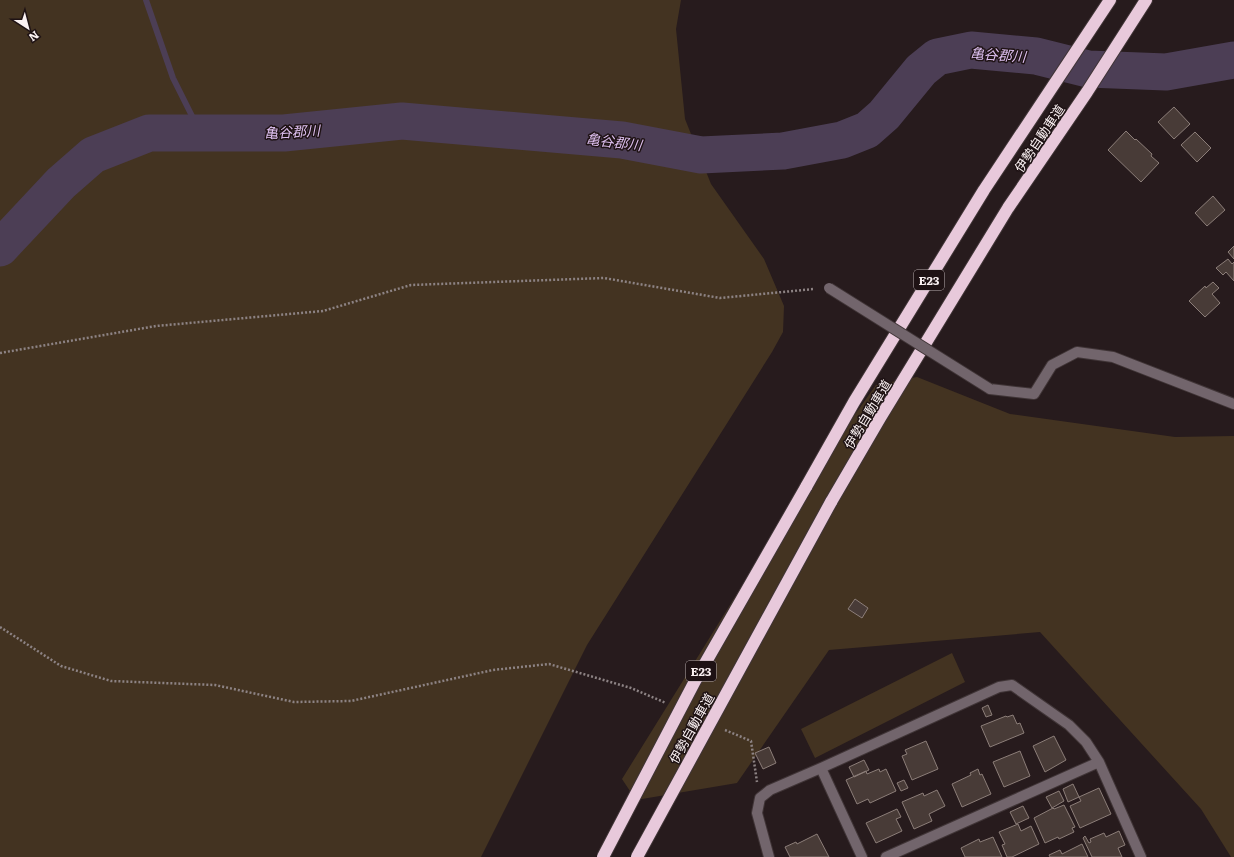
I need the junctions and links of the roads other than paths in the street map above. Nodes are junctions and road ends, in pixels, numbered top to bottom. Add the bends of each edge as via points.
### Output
1 (1110, 0) edge
2 (1146, 0) edge
3 (829, 288) road end
4 (1234, 404) edge
5 (1100, 762) junction
6 (821, 768) junction
7 (602, 857) edge
8 (637, 857) edge
9 (769, 857) edge
10 (862, 857) edge
11 (886, 857) edge
12 (1142, 857) edge

1 - 7 highway, 伊勢自動車道 / E23, bridge via 984,190 854,402 696,681
2 - 8 highway, 伊勢自動車道 / E23, bridge via 1008,208 884,412 831,502
3 - 4 street, bridge via 990,390 1034,394 1052,365 1077,352 1113,357
5 - 6 street via 1086,742 1069,725 1012,686 999,687
5 - 11 street
5 - 12 street
6 - 9 street via 770,790 760,798 757,813
6 - 10 street

